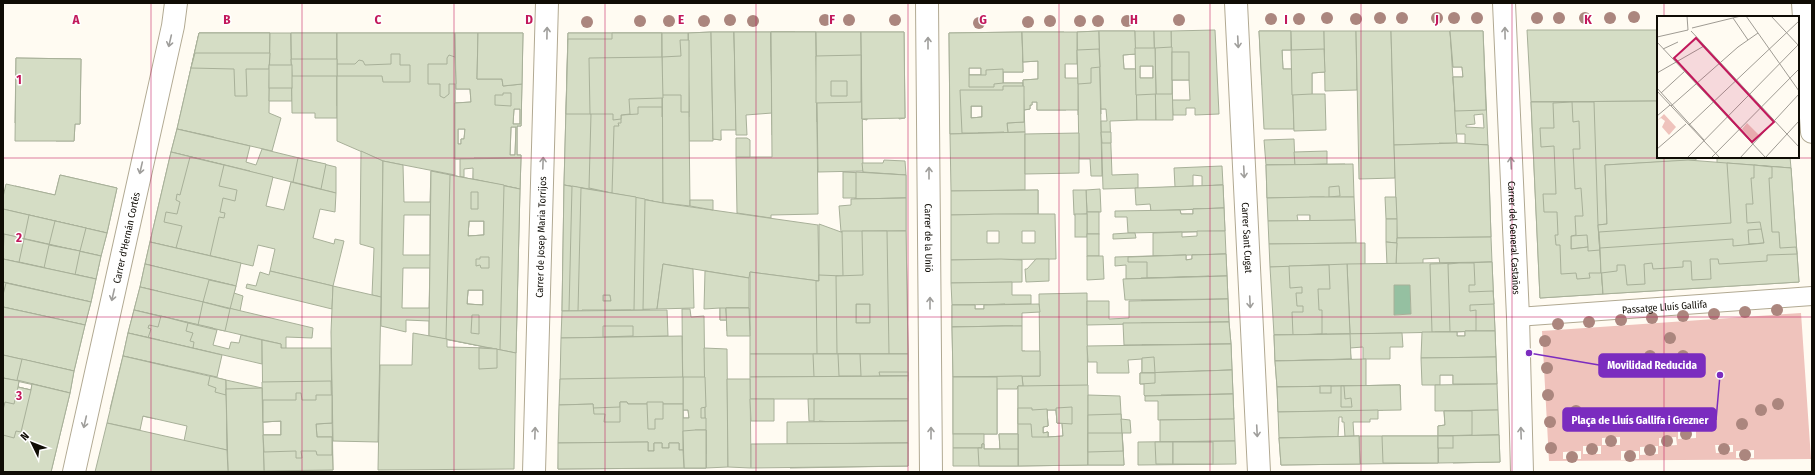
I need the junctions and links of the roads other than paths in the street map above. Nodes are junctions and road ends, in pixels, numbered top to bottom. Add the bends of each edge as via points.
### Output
1 (176, 3) edge
2 (547, 3) edge
3 (927, 3) edge
4 (1236, 3) edge
5 (1504, 3) edge
6 (1803, 3) edge
7 (1812, 132) edge
8 (1812, 296) edge
9 (1518, 317) junction
10 (74, 472) edge
11 (534, 472) edge
12 (931, 472) edge
13 (1258, 472) edge
14 (1522, 472) edge

1 -> 10 street, Carrer d'Hernán Cortés
11 -> 2 street, Carrer de Josep Maria Torrijos
12 -> 3 street, Carrer de la Unió
4 -> 13 street, Carrer Sant Cugat
9 -> 5 street, Carrer del General Castaños
6 - 7 street
8 - 9 street, Passatge Lluís Gallifa
14 -> 9 street, Carrer del General Castaños

